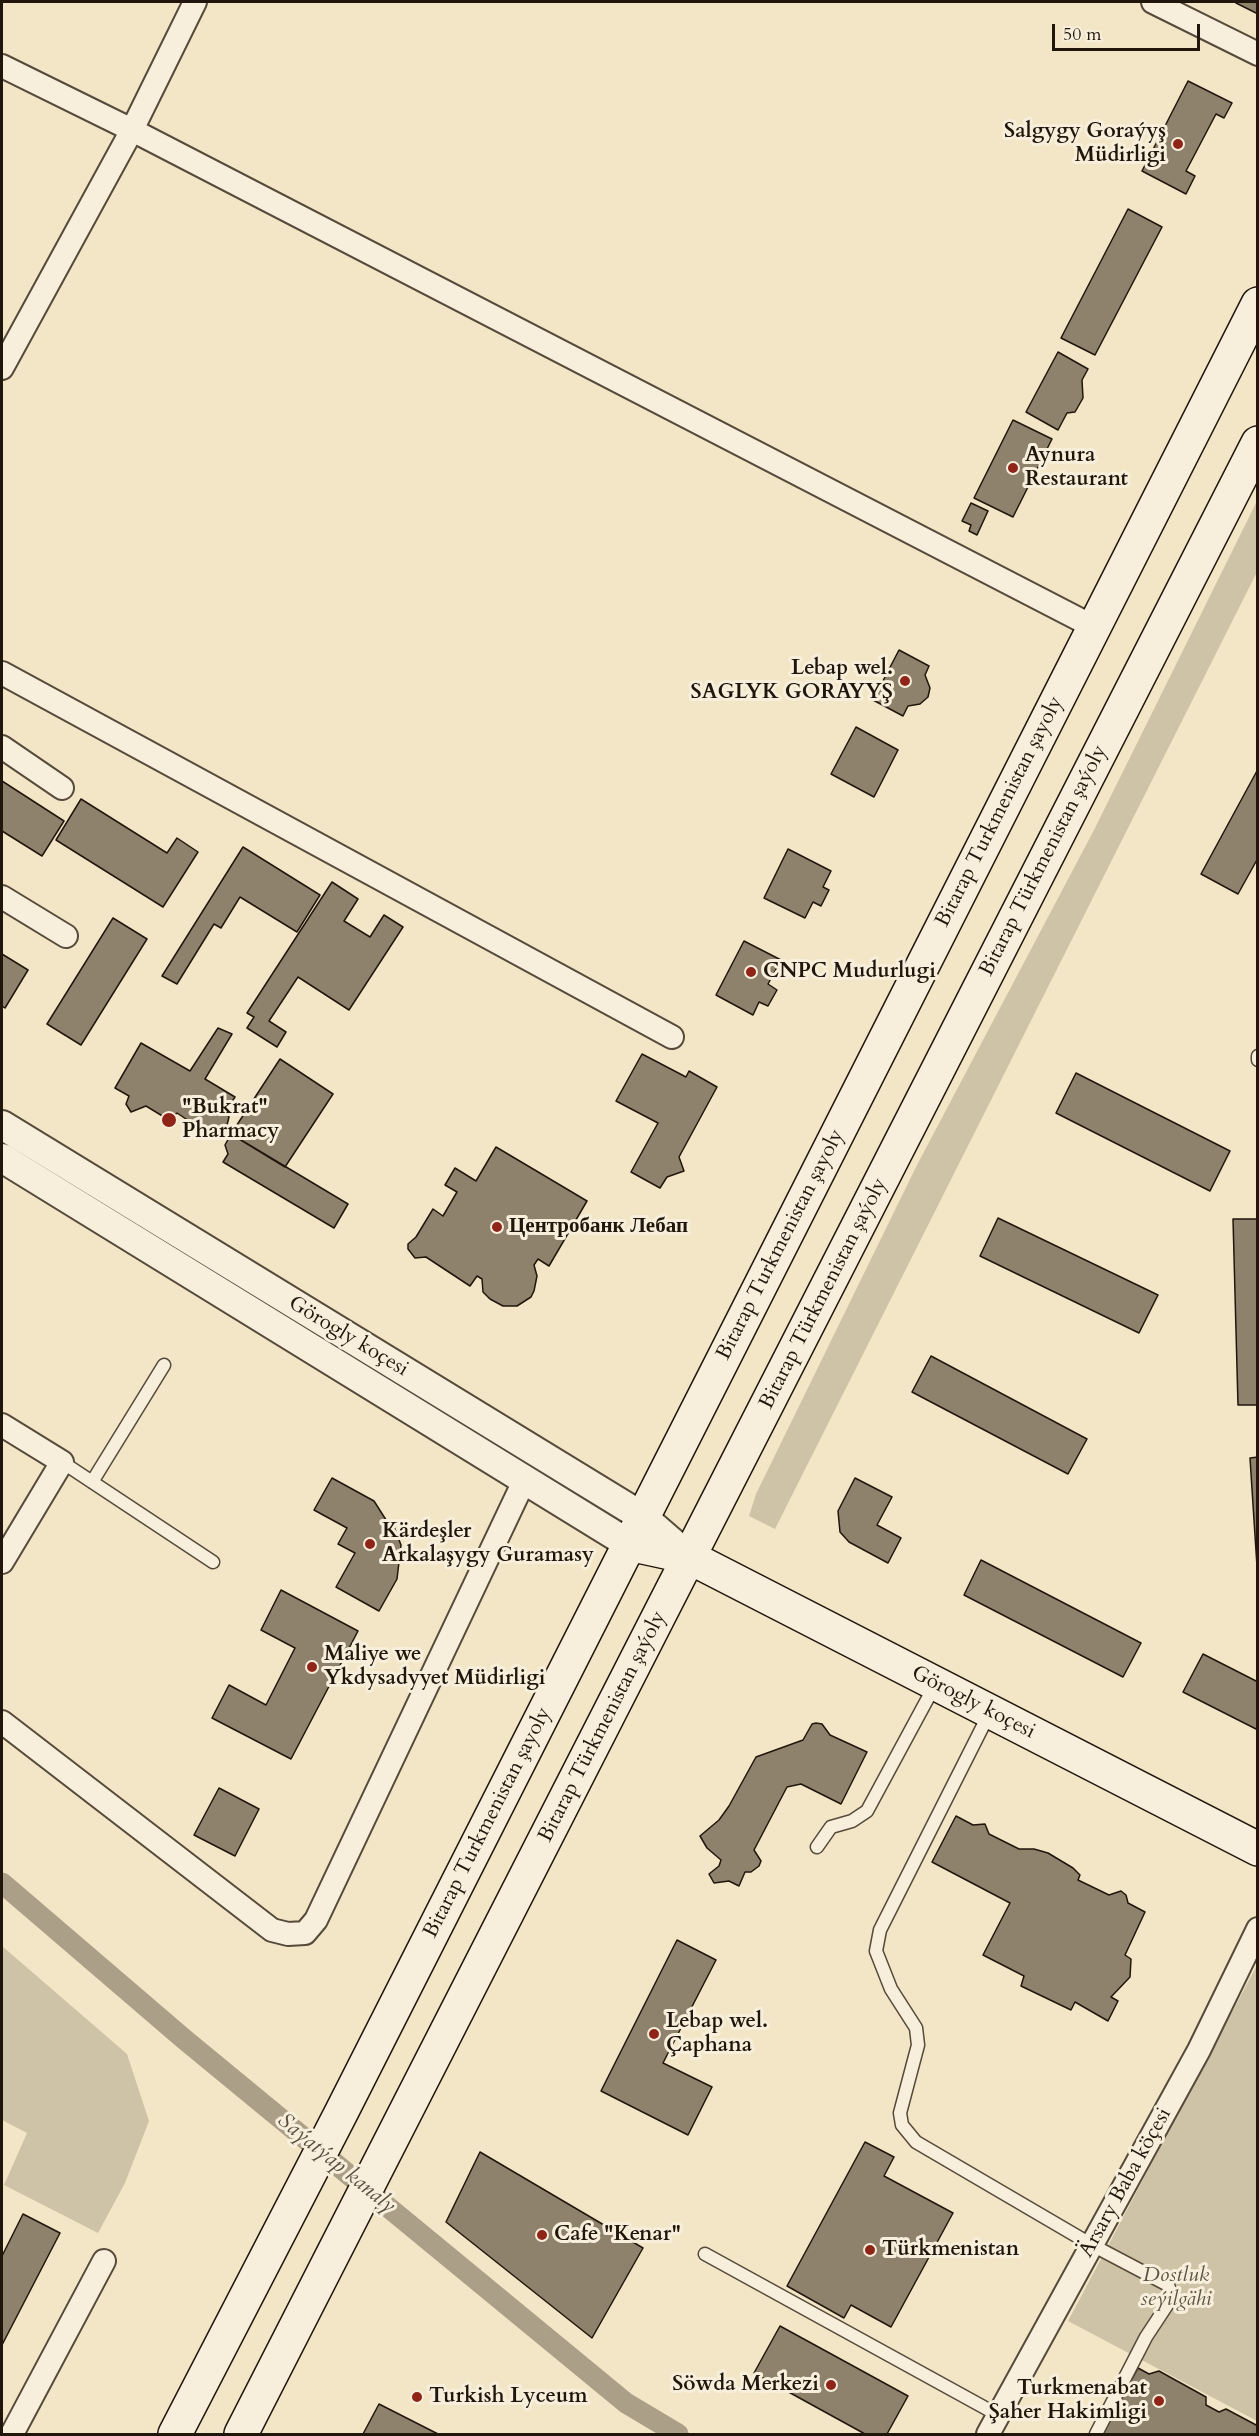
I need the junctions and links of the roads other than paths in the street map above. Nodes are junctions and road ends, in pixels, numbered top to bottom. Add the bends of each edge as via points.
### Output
1 (195, 2) edge
2 (1153, 2) edge
3 (1257, 54) edge
4 (2, 66) edge
5 (132, 130) junction
6 (1257, 304) edge
7 (2, 368) edge
8 (1257, 443) edge
9 (1094, 627) junction
10 (2, 674) edge
11 (2, 747) edge
12 (62, 788) dead end
13 (2, 897) edge
14 (66, 936) dead end
15 (672, 1037) dead end
16 (2, 1125) edge
17 (2, 1158) edge
18 (164, 1365) dead end
19 (2, 1425) edge
20 (62, 1462) junction
21 (525, 1479) junction
22 (92, 1482) junction
23 (636, 1530) junction
24 (689, 1557) junction
25 (2, 1562) edge
26 (213, 1562) dead end
27 (936, 1684) junction
28 (990, 1712) junction
29 (2, 1722) edge
30 (817, 1847) dead end
31 (1257, 1850) edge
32 (1257, 1929) edge
33 (1092, 2245) junction
34 (705, 2254) dead end
35 (104, 2261) dead end
36 (993, 2425) edge
37 (12, 2434) edge
38 (175, 2434) edge
39 (241, 2434) edge
40 (1096, 2434) edge

1 - 5 street
2 - 3 street
4 - 5 street
5 - 7 street
5 - 9 street
6 - 9 main road, Bitarap Turkmenistan şayoly
8 - 24 main road, Bitarap Türkmenistan şaýoly
9 - 23 main road, Bitarap Turkmenistan şayoly
10 - 15 street
11 - 12 street
13 - 14 street
16 - 23 street, Görogly koçesi
17 - 21 street, Görogly koçesi
18 - 22 lane
19 - 20 street
20 - 22 lane
20 - 25 street
21 - 23 street, Görogly koçesi
21 - 29 street via 316,1920 305,1933 272,1930
22 - 26 lane
23 - 24 main road, Görogly koçesi
23 - 38 main road, Bitarap Turkmenistan şayoly
24 - 27 main road, Görogly koçesi
24 - 39 main road, Bitarap Türkmenistan şaýoly
27 - 28 main road, Görogly koçesi
27 - 30 lane via 867,1811 852,1821 831,1827
28 - 31 main road, Görogly koçesi
28 - 33 lane via 880,1930 876,1951 891,1989 916,2028 918,2045 901,2119 916,2142
32 - 33 street, Ärsary Baba köçesi via 1199,2050
33 - 36 street, Ärsary Baba köçesi
33 - 40 lane via 1156,2277 1168,2285 1171,2294
34 - 36 lane
35 - 37 street

